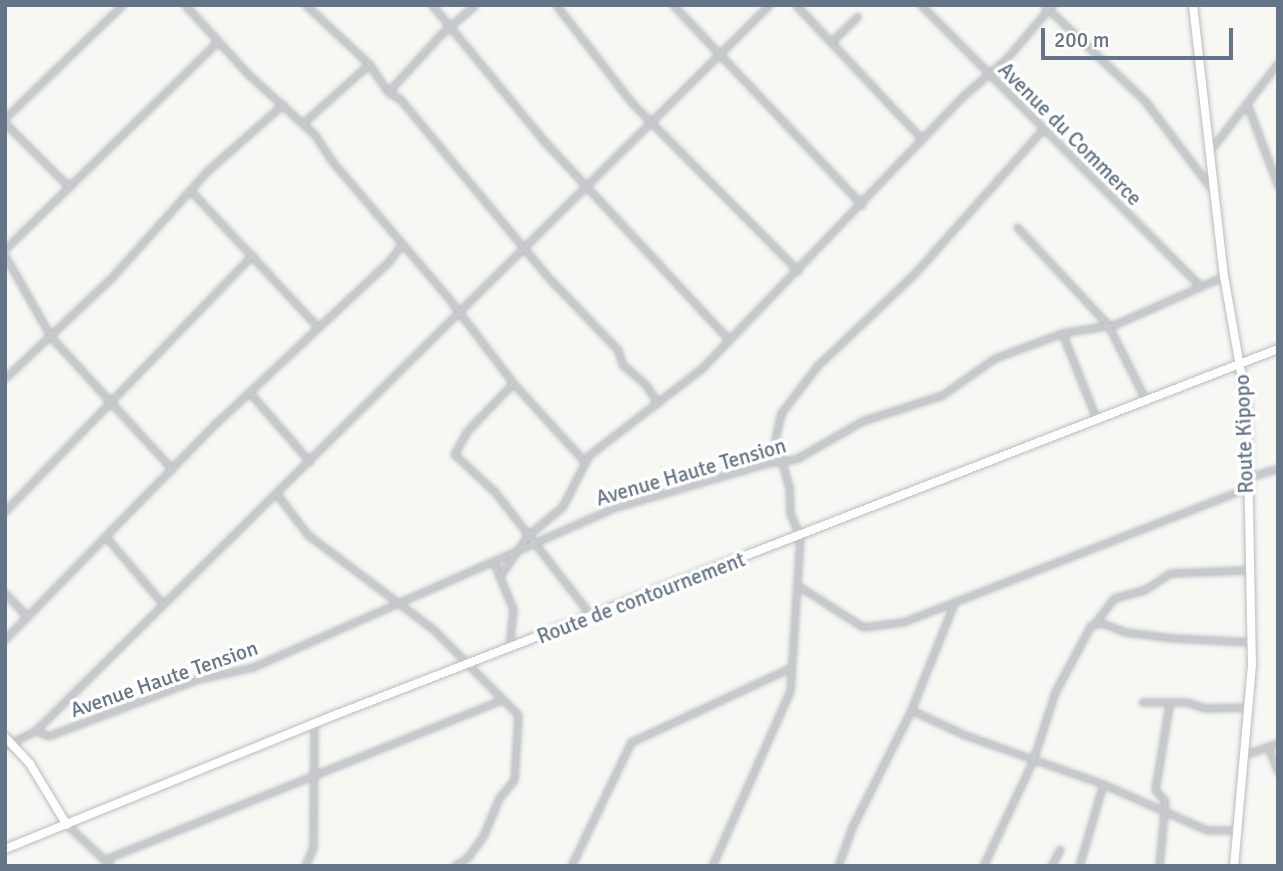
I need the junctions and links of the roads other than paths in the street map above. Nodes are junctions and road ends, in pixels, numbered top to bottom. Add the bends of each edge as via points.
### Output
1 (122, 5) edge
2 (185, 5) edge
3 (306, 5) edge
4 (432, 5) edge
5 (475, 5) edge
6 (556, 5) edge
7 (673, 5) edge
8 (769, 5) edge
9 (796, 5) edge
10 (921, 5) edge
11 (1193, 5) edge
12 (1047, 7) edge
13 (858, 16) dead end
14 (450, 27) junction
15 (217, 42) junction
16 (831, 42) junction
17 (718, 55) junction
18 (1278, 63) edge
19 (369, 64) junction
20 (987, 73) junction
21 (388, 92) junction
22 (283, 104) junction
23 (1247, 104) junction
24 (5, 121) edge
25 (650, 122) junction
26 (303, 123) junction
27 (1042, 129) junction
28 (922, 139) junction
29 (1210, 149) junction
30 (585, 185) junction
31 (1278, 186) edge
32 (69, 187) junction
33 (191, 191) junction
34 (1215, 193) junction
35 (862, 205) junction
36 (1017, 227) dead end
37 (402, 244) junction
38 (523, 247) junction
39 (5, 249) edge
40 (252, 254) junction
41 (5, 256) edge
42 (798, 271) junction
43 (1224, 276) junction
44 (1198, 284) junction
45 (456, 311) junction
46 (1108, 325) junction
47 (317, 326) junction
48 (1062, 333) junction
49 (51, 337) junction
50 (729, 340) junction
51 (1278, 349) edge
52 (1241, 364) junction
53 (5, 378) edge
54 (513, 383) junction
55 (250, 393) junction
56 (1145, 399) junction
57 (110, 400) junction
58 (658, 403) junction
59 (1096, 418) junction
60 (584, 461) junction
61 (780, 462) junction
62 (310, 463) junction
63 (1278, 468) edge
64 (172, 469) junction
65 (1246, 478) junction
66 (1247, 488) junction
67 (276, 493) junction
68 (5, 510) edge
69 (528, 535) junction
70 (106, 537) junction
71 (800, 537) junction
72 (536, 544) junction
73 (516, 554) junction
74 (494, 563) junction
75 (1247, 570) junction
76 (499, 577) junction
77 (797, 584) junction
78 (5, 593) edge
79 (954, 603) junction
80 (163, 604) junction
81 (395, 604) junction
82 (27, 617) junction
83 (592, 617) junction
84 (1095, 623) junction
85 (5, 639) edge
86 (1251, 642) junction
87 (509, 649) junction
88 (470, 664) junction
89 (790, 668) junction
90 (501, 700) junction
91 (1142, 702) dead end
92 (1169, 705) junction
93 (1250, 706) junction
94 (911, 710) junction
95 (314, 724) junction
96 (36, 730) junction
97 (7, 742) edge
98 (1278, 743) edge
99 (1268, 747) junction
100 (1247, 754) junction
101 (1033, 760) junction
102 (1278, 772) edge
103 (316, 774) junction
104 (1103, 784) junction
105 (1164, 810) junction
106 (67, 825) junction
107 (1237, 830) junction
108 (5, 849) edge
109 (1059, 849) dead end
110 (103, 860) junction
111 (111, 866) edge
112 (305, 866) edge
113 (454, 866) edge
114 (571, 866) edge
115 (712, 866) edge
116 (838, 866) edge
117 (983, 866) edge
118 (1051, 866) edge
119 (1079, 866) edge
120 (1159, 866) edge
121 (1234, 866) edge

1 - 24 street
2 - 15 street
3 - 19 street
4 - 14 street
5 - 14 street
6 - 25 street
7 - 17 street
8 - 17 street
9 - 16 street
10 - 20 street, Avenue du Commerce
11 - 29 street, Route Kipopo
12 - 20 street via 1006,60
12 - 34 street via 1145,101
13 - 16 street
14 - 21 street
14 - 30 street
15 - 22 street
15 - 32 street
16 - 28 street
17 - 25 street
17 - 35 street
18 - 23 street
19 - 21 street
19 - 26 street
20 - 27 street, Avenue du Commerce
20 - 28 street
21 - 38 street via 400,99
22 - 26 street
22 - 33 street
23 - 29 street
23 - 31 street
24 - 32 street
25 - 30 street
25 - 42 street
26 - 37 street
27 - 44 street, Avenue du Commerce
27 - 61 street via 915,273 839,350 817,366 789,399 776,426
28 - 35 street
29 - 34 street, Route Kipopo
30 - 38 street
30 - 50 street
32 - 39 street
33 - 40 street
33 - 49 street
34 - 43 street, Route Kipopo
35 - 42 street
36 - 46 street
37 - 45 street
37 - 47 street
38 - 45 street
38 - 58 street via 618,350 622,364
40 - 47 street
40 - 57 street
41 - 49 street
42 - 50 street
43 - 44 street, Avenue Haute Tension
43 - 52 street, Route Kipopo
44 - 46 street, Avenue Haute Tension
45 - 54 street
45 - 62 street
46 - 48 street, Avenue Haute Tension
46 - 56 street
47 - 55 street
48 - 59 street
48 - 61 street, Avenue Haute Tension via 987,361 932,400 862,421 803,455
49 - 53 street
49 - 57 street
50 - 58 street
51 - 52 street, Route de contournement
52 - 56 street, Route de contournement
52 - 65 street, Route Kipopo via 1247,406
54 - 60 street
54 - 69 street via 467,431 454,453 492,488
55 - 62 street
55 - 64 street
56 - 59 street, Route de contournement
57 - 64 street
57 - 68 street
58 - 60 street
59 - 71 street, Route de contournement
60 - 69 street via 562,507
61 - 71 street
61 - 72 street, Avenue Haute Tension via 615,507
62 - 67 street
63 - 65 street
64 - 70 street
65 - 66 street, Route Kipopo
66 - 75 street, Route Kipopo
66 - 79 street
67 - 80 street
67 - 81 street via 308,535 368,576
69 - 72 street
69 - 73 street
70 - 80 street
70 - 82 street
71 - 77 street
71 - 83 street, Route de contournement
72 - 73 street, Avenue Haute Tension
72 - 83 street
73 - 74 street, Avenue Haute Tension
73 - 76 street
74 - 76 street
74 - 81 street, Avenue Haute Tension
75 - 84 street via 1170,573 1144,590 1114,598
75 - 86 street, Route Kipopo
76 - 87 street via 513,609
77 - 79 street via 867,629
77 - 89 street via 798,616
78 - 82 street
79 - 94 street
80 - 96 street
81 - 88 street via 434,630
81 - 96 street, Avenue Haute Tension via 253,667 198,679 48,736
82 - 85 street
83 - 87 street, Route de contournement
84 - 86 street via 1149,636
84 - 101 street via 1082,636 1055,692
86 - 93 street, Route Kipopo
87 - 88 street, Route de contournement
88 - 90 street
88 - 95 street, Route de contournement
89 - 114 street via 631,742
89 - 115 street via 786,703
90 - 103 street
90 - 113 street via 518,715 516,771 483,836 467,858
91 - 92 street
92 - 93 street
92 - 105 street via 1155,790 1165,799
93 - 100 street, Route Kipopo
94 - 101 street
94 - 116 street
95 - 103 street
95 - 106 street, Route de contournement
96 - 97 street, Avenue Haute Tension
97 - 106 street via 30,764
98 - 99 street
99 - 100 street
99 - 102 street
100 - 107 street, Route Kipopo
101 - 104 street
101 - 117 street
103 - 110 street
103 - 112 street via 313,847
104 - 105 street
104 - 119 street
105 - 107 street via 1207,830
105 - 120 street
106 - 108 street, Route de contournement
106 - 110 street
107 - 121 street, Route Kipopo
109 - 118 street
110 - 111 street

